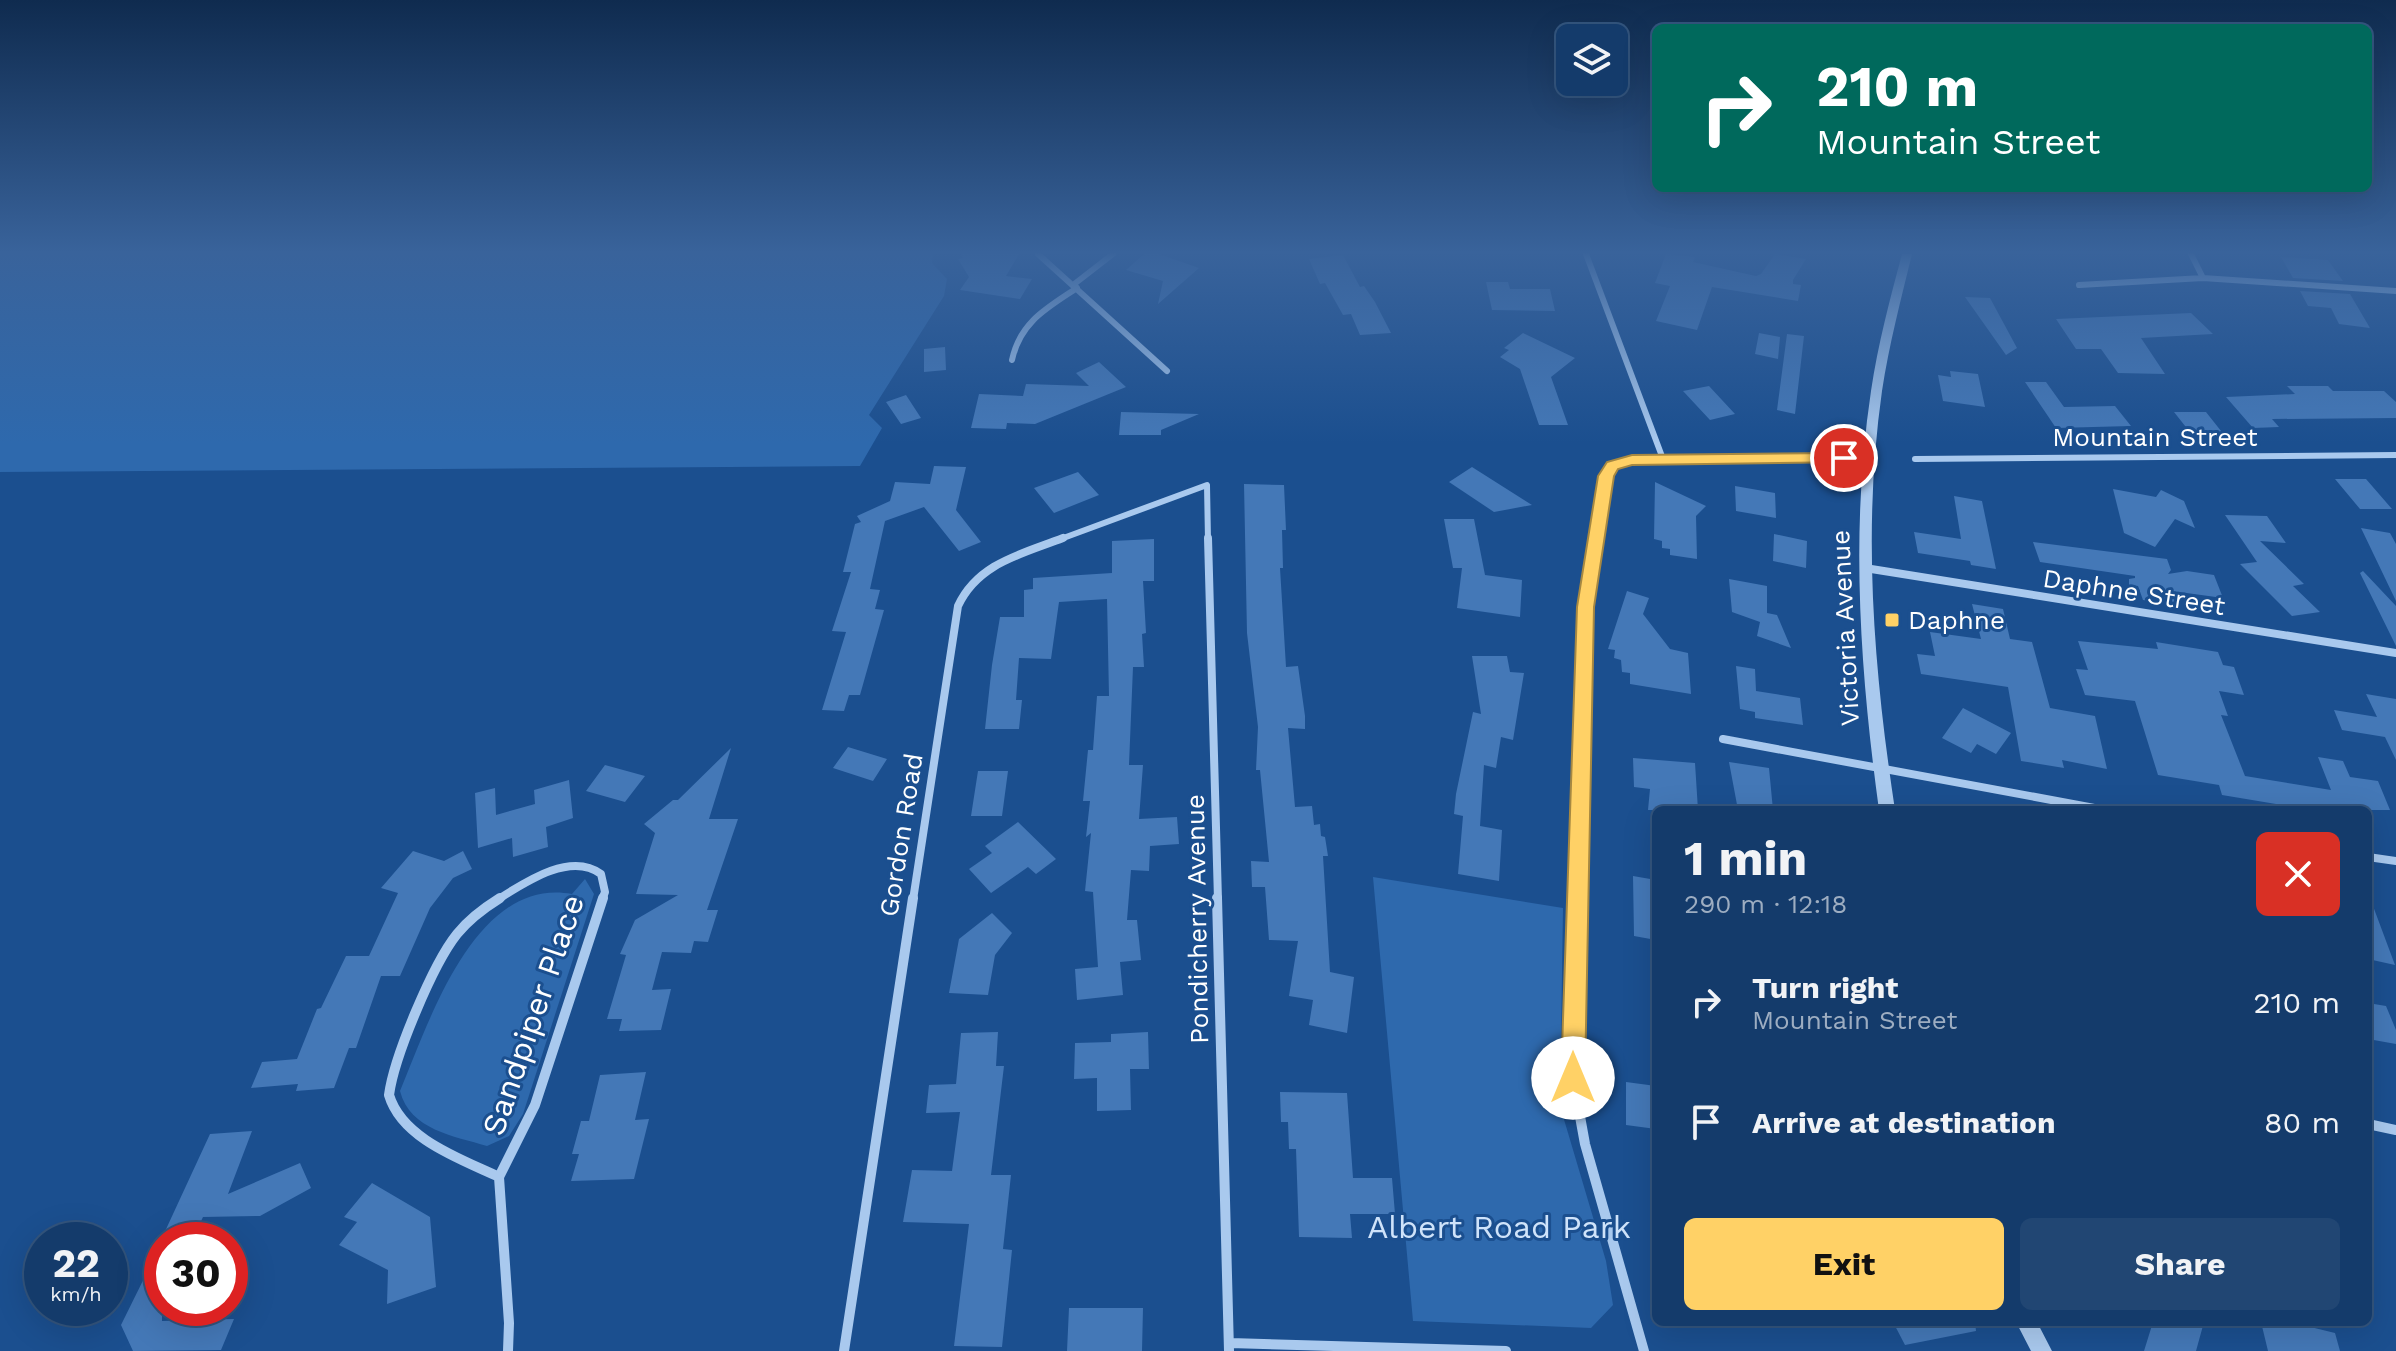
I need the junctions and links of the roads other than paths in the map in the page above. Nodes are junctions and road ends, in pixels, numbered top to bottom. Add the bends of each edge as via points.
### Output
1 (1037, 317) edge
2 (1109, 317) edge
3 (1610, 317) edge
4 (1891, 317) edge
5 (1012, 360) dead end
6 (1167, 371) dead end
7 (2396, 455) edge
8 (1663, 459) junction
9 (1868, 459) junction
10 (1915, 459) dead end
11 (1207, 485) joint
12 (1865, 568) junction
13 (2396, 653) edge
14 (1723, 739) dead end
15 (1880, 769) junction
16 (1886, 806) edge
17 (2083, 806) edge
18 (2372, 858) edge
19 (2396, 861) edge
20 (2372, 1125) edge
21 (2396, 1130) edge
22 (499, 1177) junction
23 (2028, 1326) edge
24 (1230, 1347) edge
25 (508, 1351) edge
26 (844, 1351) edge
27 (1506, 1351) edge
28 (1644, 1351) edge
29 (2042, 1351) edge

1 - 5 street via 1023,328
2 - 6 street
3 - 8 street
4 - 9 street, Victoria Avenue via 1880,359
7 - 10 street, Mountain Street
8 - 9 street
8 - 28 street via 1613,465 1602,494 1586,607 1573,1078 1585,1144
9 - 12 street, Victoria Avenue
11 - 24 street, Pondicherry Avenue
11 - 26 street, Gordon Road via 997,563 965,589 958,606
12 - 13 street, Daphne Street
12 - 15 street, Victoria Avenue
14 - 15 street
15 - 16 street, Victoria Avenue
15 - 17 street
18 - 19 street
20 - 21 street
22 - 22 street, Sandpiper Place via 535,1105 605,892 605,880 591,866 548,873 467,922 443,956 394,1076 389,1095 402,1121
22 - 25 street, Sandpiper Place
23 - 29 street
24 - 27 street

